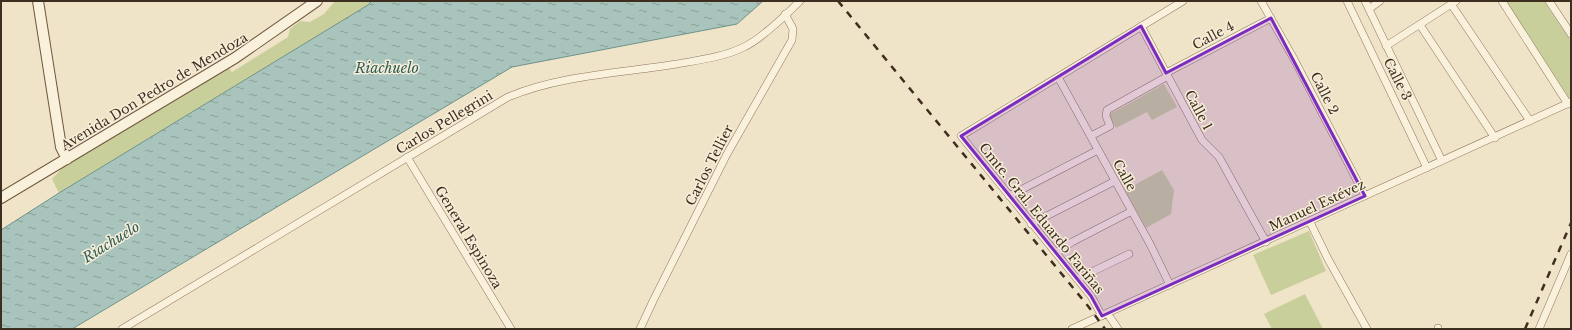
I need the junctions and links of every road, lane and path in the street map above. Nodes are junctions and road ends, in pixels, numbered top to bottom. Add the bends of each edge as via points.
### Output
1 (38, 1) edge
2 (317, 1) edge
3 (800, 1) edge
4 (1183, 1) edge
5 (1262, 1) edge
6 (1347, 1) edge
7 (1365, 1) edge
8 (1380, 1) edge
9 (1502, 1) edge
10 (1549, 1) edge
11 (1454, 3) edge
12 (1369, 9) junction
13 (785, 14) junction
14 (1271, 18) junction
15 (1420, 25) junction
16 (1141, 26) junction
17 (1571, 34) edge
18 (1386, 46) junction
19 (1167, 74) junction
20 (1058, 77) junction
21 (1569, 103) edge
22 (1530, 121) junction
23 (1091, 136) junction
24 (1495, 138) junction
25 (1098, 150) junction
26 (407, 158) junction
27 (66, 159) junction
28 (1442, 161) junction
29 (1427, 168) junction
30 (1115, 181) junction
31 (1009, 196) junction
32 (1365, 196) junction
33 (1, 198) edge
34 (1132, 211) junction
35 (1310, 222) junction
36 (1031, 224) junction
37 (1266, 242) junction
38 (1056, 253) junction
39 (1129, 254) dead end
40 (1571, 254) edge
41 (1077, 279) junction
42 (1170, 284) junction
43 (1105, 315) junction
44 (1542, 328) edge
45 (122, 329) edge
46 (511, 329) edge
47 (640, 329) edge
48 (1072, 329) edge
49 (1118, 329) edge
50 (1367, 329) edge

1 - 27 main road via 61,148
2 - 27 main road, Avenida Don Pedro de Mendoza via 235,58
3 - 13 street, Carlos Pellegrini
4 - 16 street
5 - 14 street, Calle 2
6 - 29 street, Calle 3
7 - 12 street
8 - 12 street
9 - 21 street
10 - 17 street
11 - 15 street
11 - 22 street
12 - 18 street
13 - 26 street, Carlos Pellegrini via 753,42 734,51 688,62 572,79 518,93
13 - 47 street, Carlos Tellier via 793,30 792,40 727,154
14 - 19 street, Calle 4
14 - 32 street, Calle 2
15 - 18 street
15 - 24 street
16 - 19 street, Calle 1
16 - 20 street
18 - 28 street
19 - 23 street, Calle 4 via 1107,110 1106,116 1110,126
19 - 37 street, Calle 1 via 1202,140 1219,157
20 - 23 street, Calle
20 - 31 street, Cmte. Gral. Eduardo Fariñas via 961,136
21 - 22 street, Manuel Estévez
22 - 24 street, Manuel Estévez
23 - 25 street, Calle
24 - 28 street, Manuel Estévez
25 - 30 street, Calle
25 - 31 street
26 - 45 street, Carlos Pellegrini
26 - 46 street, General Espinoza
27 - 33 main road, Avenida Don Pedro de Mendoza
28 - 29 street, Manuel Estévez
29 - 32 street, Manuel Estévez
30 - 34 street, Calle
30 - 36 street
31 - 36 street, Cmte. Gral. Eduardo Fariñas
32 - 35 street, Manuel Estévez
34 - 38 street
34 - 42 street, Calle
35 - 37 street, Manuel Estévez
35 - 50 street
36 - 38 street, Cmte. Gral. Eduardo Fariñas
37 - 42 street, Manuel Estévez
38 - 41 street, Cmte. Gral. Eduardo Fariñas
39 - 41 street
40 - 44 street
41 - 43 street, Cmte. Gral. Eduardo Fariñas
42 - 43 street, Manuel Estévez
43 - 48 street, Manuel Estévez
43 - 49 street, Cmte. Gral. Eduardo Fariñas

